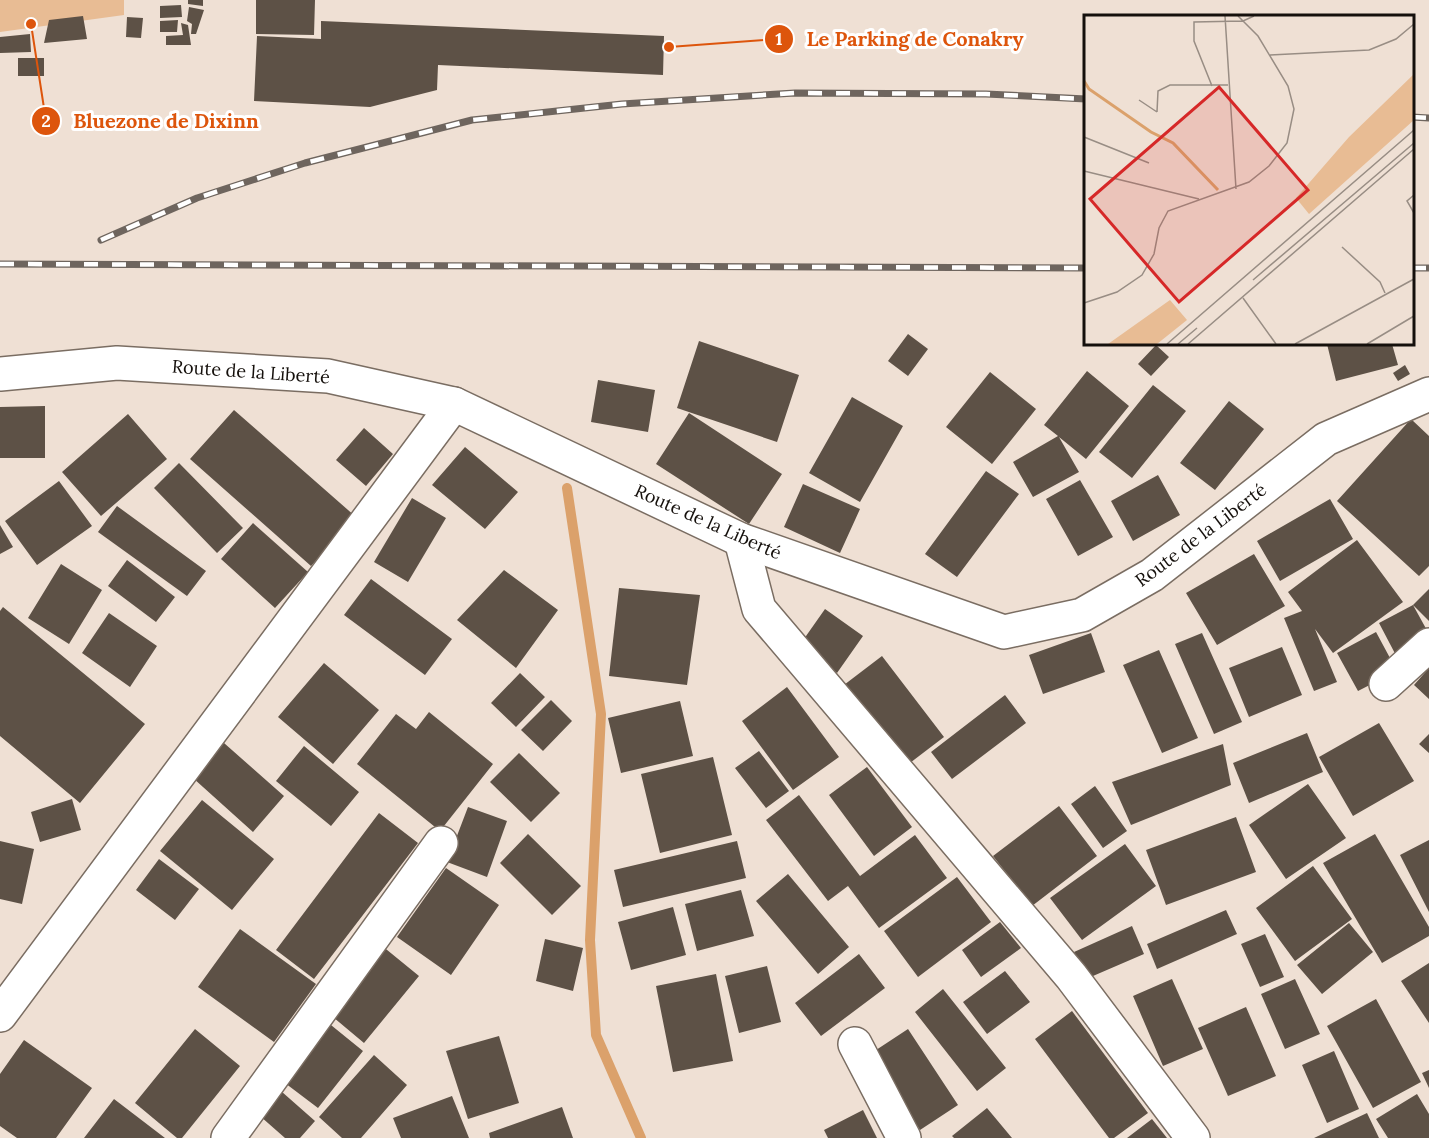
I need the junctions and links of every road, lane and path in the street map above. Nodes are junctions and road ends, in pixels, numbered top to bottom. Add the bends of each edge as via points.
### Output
1 (0, 374) edge
2 (1429, 394) edge
3 (454, 404) junction
4 (741, 540) junction
5 (1429, 645) edge
6 (1386, 684) dead end
7 (441, 843) dead end
8 (0, 1015) edge
9 (855, 1044) dead end
10 (228, 1138) edge
11 (904, 1138) edge
12 (1193, 1138) edge

1 - 3 street, Route de la Liberté via 117,363 328,376
2 - 4 street, Route de la Liberté via 1326,440 1152,575 1082,615 1004,632
3 - 4 street, Route de la Liberté
3 - 8 street
4 - 12 street via 759,609 1071,976
5 - 6 street
7 - 10 street
9 - 11 street

